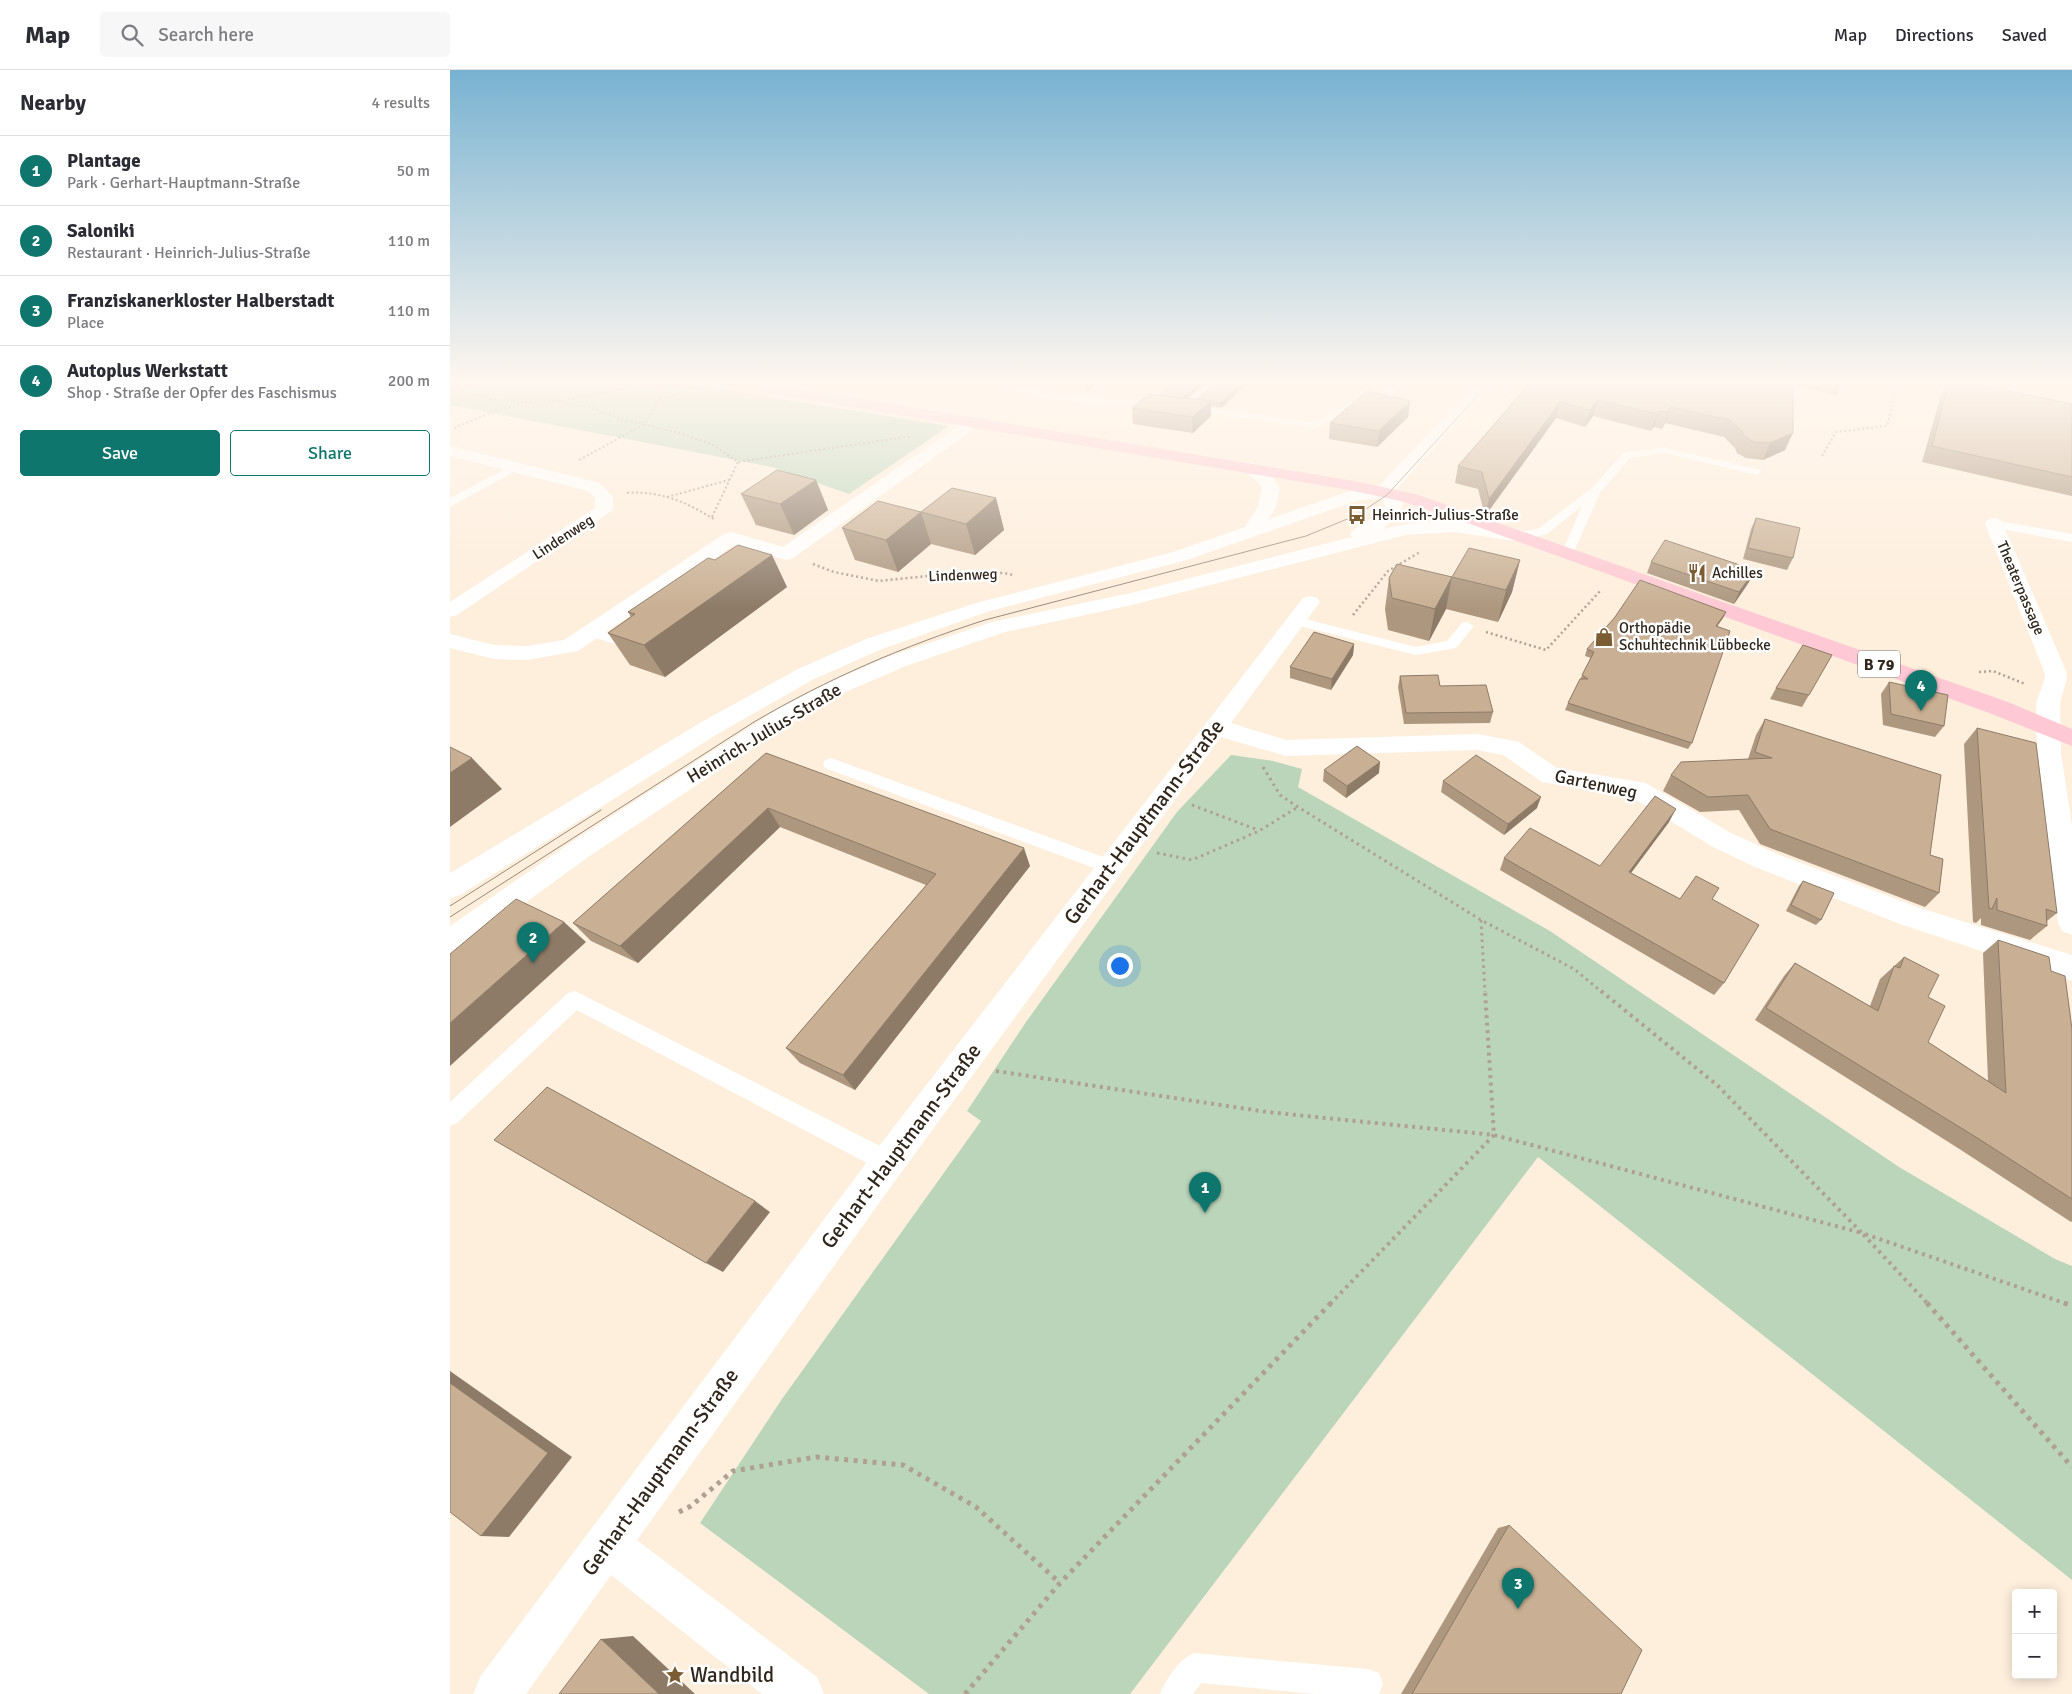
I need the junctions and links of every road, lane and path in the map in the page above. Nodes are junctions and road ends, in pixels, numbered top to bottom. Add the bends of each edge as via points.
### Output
1 (475, 458) edge
2 (584, 458) edge
3 (732, 458) edge
4 (765, 458) edge
5 (924, 458) edge
6 (1182, 458) edge
7 (1415, 458) edge
8 (1625, 458) edge
9 (1697, 458) edge
10 (738, 462) junction
11 (515, 467) junction
12 (1251, 468) junction
13 (1756, 472) dead end
14 (552, 476) junction
15 (729, 480) junction
16 (1596, 490) junction
17 (1384, 492) junction
18 (604, 497) junction
19 (665, 498) junction
20 (450, 503) edge
21 (712, 518) junction
22 (1994, 524) joint
23 (1251, 532) junction
24 (1522, 536) junction
25 (2072, 538) edge
26 (735, 547) junction
27 (1427, 549) dead end
28 (1319, 553) junction
29 (1568, 553) junction
30 (786, 554) junction
31 (1014, 575) dead end
32 (1605, 586) dead end
33 (450, 611) edge
34 (1304, 612) joint
35 (642, 624) edge
36 (1466, 626) joint
37 (1335, 630) junction
38 (590, 632) junction
39 (450, 640) edge
40 (1216, 727) junction
41 (2048, 728) junction
42 (1253, 738) junction
43 (2072, 738) edge
44 (831, 764) dead end
45 (1165, 795) junction
46 (1298, 807) junction
47 (552, 824) junction
48 (1259, 831) junction
49 (1118, 857) junction
50 (450, 866) edge
51 (450, 887) edge
52 (1481, 920) junction
53 (2072, 923) edge
54 (450, 942) edge
55 (2072, 968) edge
56 (962, 1064) junction
57 (450, 1116) edge
58 (1494, 1135) junction
59 (888, 1162) junction
60 (1862, 1233) junction
61 (2072, 1306) edge
62 (2072, 1467) edge
63 (675, 1514) dead end
64 (607, 1544) junction
65 (1060, 1582) junction
66 (1368, 1684) dead end
67 (497, 1694) edge
68 (800, 1694) edge
69 (965, 1694) edge
70 (1175, 1694) edge

1 - 11 street, Lindenweg
2 - 14 path
3 - 10 path
4 - 10 path
5 - 30 street
6 - 12 main road, B 79
7 - 17 street
8 - 16 lane
9 - 13 lane
10 - 15 path
11 - 14 street, Lindenweg
11 - 20 lane
12 - 17 main road, B 79
12 - 23 street via 1264,477 1271,488 1267,507
14 - 18 street, Lindenweg via 594,487
15 - 19 path
15 - 21 path
16 - 24 lane via 1543,531
16 - 29 lane
17 - 23 street, Heinrich-Julius-Straße via 1353,496
17 - 24 main road, B 79
17 - 28 street, Heinrich-Julius-Straße via 1393,500 1390,513 1368,531
18 - 19 path via 634,492
18 - 33 street, Lindenweg via 604,510
19 - 21 path via 688,504
21 - 26 path via 730,530
22 - 25 lane, Theaterpassage
22 - 41 street, Theaterpassage via 2056,671 2048,703
23 - 47 street, Heinrich-Julius-Straße via 1180,556 983,607 874,644 769,694
24 - 28 street, Heinrich-Julius-Straße via 1480,528 1426,526
24 - 29 main road, B 79
26 - 30 street via 755,545
26 - 38 street
27 - 37 path via 1388,571 1358,610
28 - 54 street, Heinrich-Julius-Straße via 1132,599 1000,627 898,661 849,682 786,715 688,778 582,848
29 - 41 main road, B 79 via 1968,696
30 - 31 path, Lindenweg via 834,572 879,581 946,574
32 - 36 path via 1546,650
34 - 37 lane
34 - 40 street, Gerhart-Hauptmann-Straße
35 - 38 lane via 618,641
36 - 37 lane via 1451,644 1416,651
38 - 39 street via 570,646 527,654 494,652
40 - 42 street, Gartenweg
40 - 45 street, Gerhart-Hauptmann-Straße
41 - 43 main road, B 79
41 - 53 street, Theaterpassage
42 - 46 path via 1255,754 1280,795
42 - 55 street, Gartenweg via 1286,748 1497,744 1510,748 1551,776 1636,790 1722,840 1765,860 1910,916
44 - 49 lane
45 - 48 path
45 - 49 street, Gerhart-Hauptmann-Straße
46 - 48 path
46 - 52 path
47 - 50 street
47 - 51 street, Heinrich-Julius-Straße
48 - 49 path via 1192,860
49 - 56 street, Gerhart-Hauptmann-Straße
52 - 58 path
52 - 60 path via 1574,969 1717,1085
56 - 58 path via 1267,1112
56 - 59 street, Gerhart-Hauptmann-Straße
57 - 59 lane via 575,999
58 - 60 path
58 - 65 path
59 - 64 street, Gerhart-Hauptmann-Straße
60 - 61 path
60 - 62 path
63 - 65 path via 692,1506 733,1472 816,1457 903,1465 976,1507
64 - 67 street, Gerhart-Hauptmann-Straße
64 - 68 street
65 - 69 path
66 - 70 lane via 1194,1668

